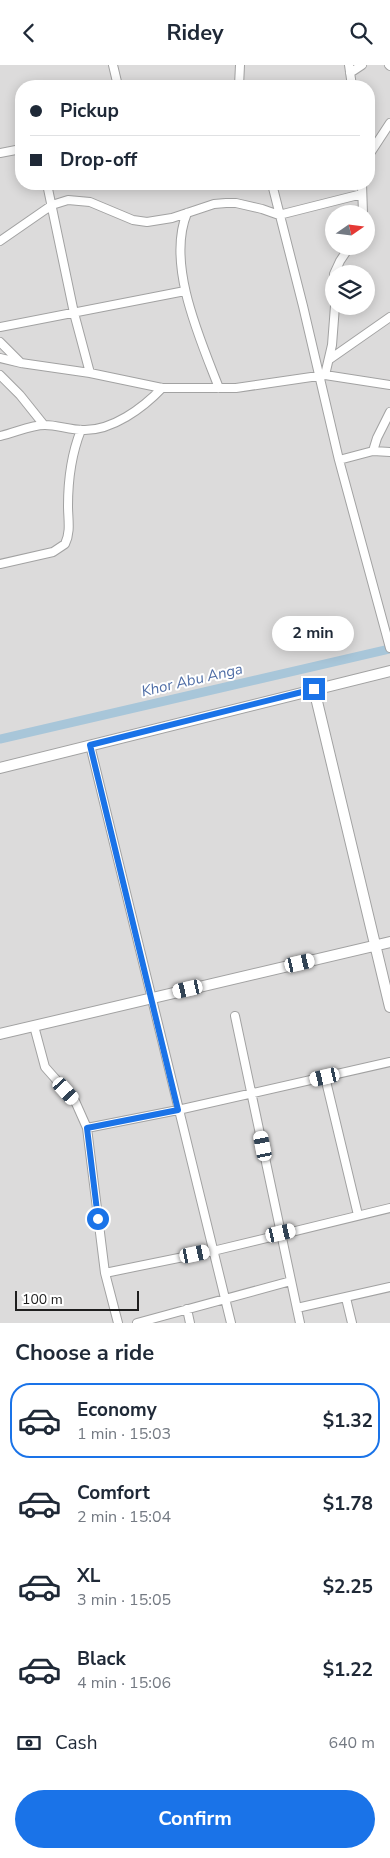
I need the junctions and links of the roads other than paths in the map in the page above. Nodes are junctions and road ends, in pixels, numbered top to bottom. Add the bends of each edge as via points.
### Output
1 (113, 65) edge
2 (240, 65) edge
3 (362, 65) edge
4 (349, 69) edge
5 (117, 80) edge
6 (239, 80) edge
7 (390, 123) edge
8 (375, 146) edge
9 (15, 150) edge
10 (0, 153) edge
11 (48, 190) edge
12 (273, 190) edge
13 (362, 190) edge
14 (362, 194) junction
15 (52, 205) junction
16 (363, 205) edge
17 (187, 213) junction
18 (279, 215) junction
19 (0, 241) edge
20 (184, 291) junction
21 (74, 313) junction
22 (335, 315) edge
23 (390, 317) edge
24 (0, 327) edge
25 (0, 342) edge
26 (0, 358) edge
27 (330, 359) junction
28 (21, 363) junction
29 (90, 373) junction
30 (0, 375) edge
31 (321, 375) junction
32 (390, 385) edge
33 (162, 388) junction
34 (219, 388) junction
35 (390, 412) edge
36 (44, 425) junction
37 (80, 430) junction
38 (0, 436) edge
39 (373, 451) junction
40 (390, 452) edge
41 (339, 460) junction
42 (0, 564) edge
43 (390, 615) edge
44 (381, 618) junction
45 (390, 648) edge
46 (390, 671) edge
47 (314, 689) junction
48 (90, 745) junction
49 (0, 768) edge
50 (390, 941) edge
51 (375, 945) junction
52 (151, 998) junction
53 (390, 1007) edge
54 (235, 1016) dead end
55 (34, 1026) junction
56 (0, 1034) edge
57 (390, 1062) edge
58 (325, 1077) junction
59 (252, 1093) junction
60 (178, 1110) junction
61 (87, 1128) junction
62 (390, 1208) edge
63 (358, 1215) junction
64 (281, 1233) junction
65 (213, 1251) junction
66 (105, 1273) junction
67 (291, 1281) junction
68 (390, 1287) edge
69 (346, 1298) junction
70 (225, 1299) junction
71 (297, 1308) junction
72 (187, 1309) junction
73 (118, 1323) edge
74 (137, 1323) edge
75 (190, 1323) edge
76 (231, 1323) edge
77 (300, 1323) edge
78 (352, 1323) edge

1 - 5 street
2 - 6 street
3 - 4 street
7 - 8 street
9 - 10 street
11 - 15 street
12 - 18 street
13 - 14 street
14 - 16 street
14 - 18 street
15 - 17 street via 68,200 90,202 147,222
15 - 19 street
15 - 21 street
17 - 18 street via 214,204 236,203
17 - 20 street via 181,241
18 - 31 street
20 - 21 street
20 - 34 street
21 - 24 street
21 - 29 street
22 - 27 street
23 - 27 street
25 - 28 street
26 - 28 street
27 - 31 street
28 - 29 street
29 - 33 street
30 - 36 street
31 - 32 street
31 - 34 street
31 - 41 street
33 - 34 street
33 - 37 street via 122,418 98,429
35 - 39 street
36 - 37 street
36 - 38 street
37 - 42 street via 71,462 69,530 65,545 52,552
39 - 40 street
39 - 41 street
41 - 44 street
43 - 44 street
44 - 45 street
46 - 47 street
47 - 48 street
47 - 51 street
48 - 49 street
48 - 52 street
50 - 51 street
51 - 52 street
51 - 53 street
52 - 55 street
52 - 60 street
54 - 59 street
55 - 56 street
55 - 61 street via 45,1067 75,1101
57 - 58 street
58 - 59 street
58 - 63 street
59 - 60 street
59 - 64 street
60 - 61 street
60 - 65 street
61 - 66 street
62 - 63 street
63 - 64 street
64 - 65 street
64 - 67 street
65 - 66 street
65 - 70 street
66 - 73 street
67 - 70 street
67 - 71 street
68 - 69 street
69 - 71 street
69 - 78 street
70 - 72 street
70 - 76 street
71 - 77 street
72 - 74 street
72 - 75 street

